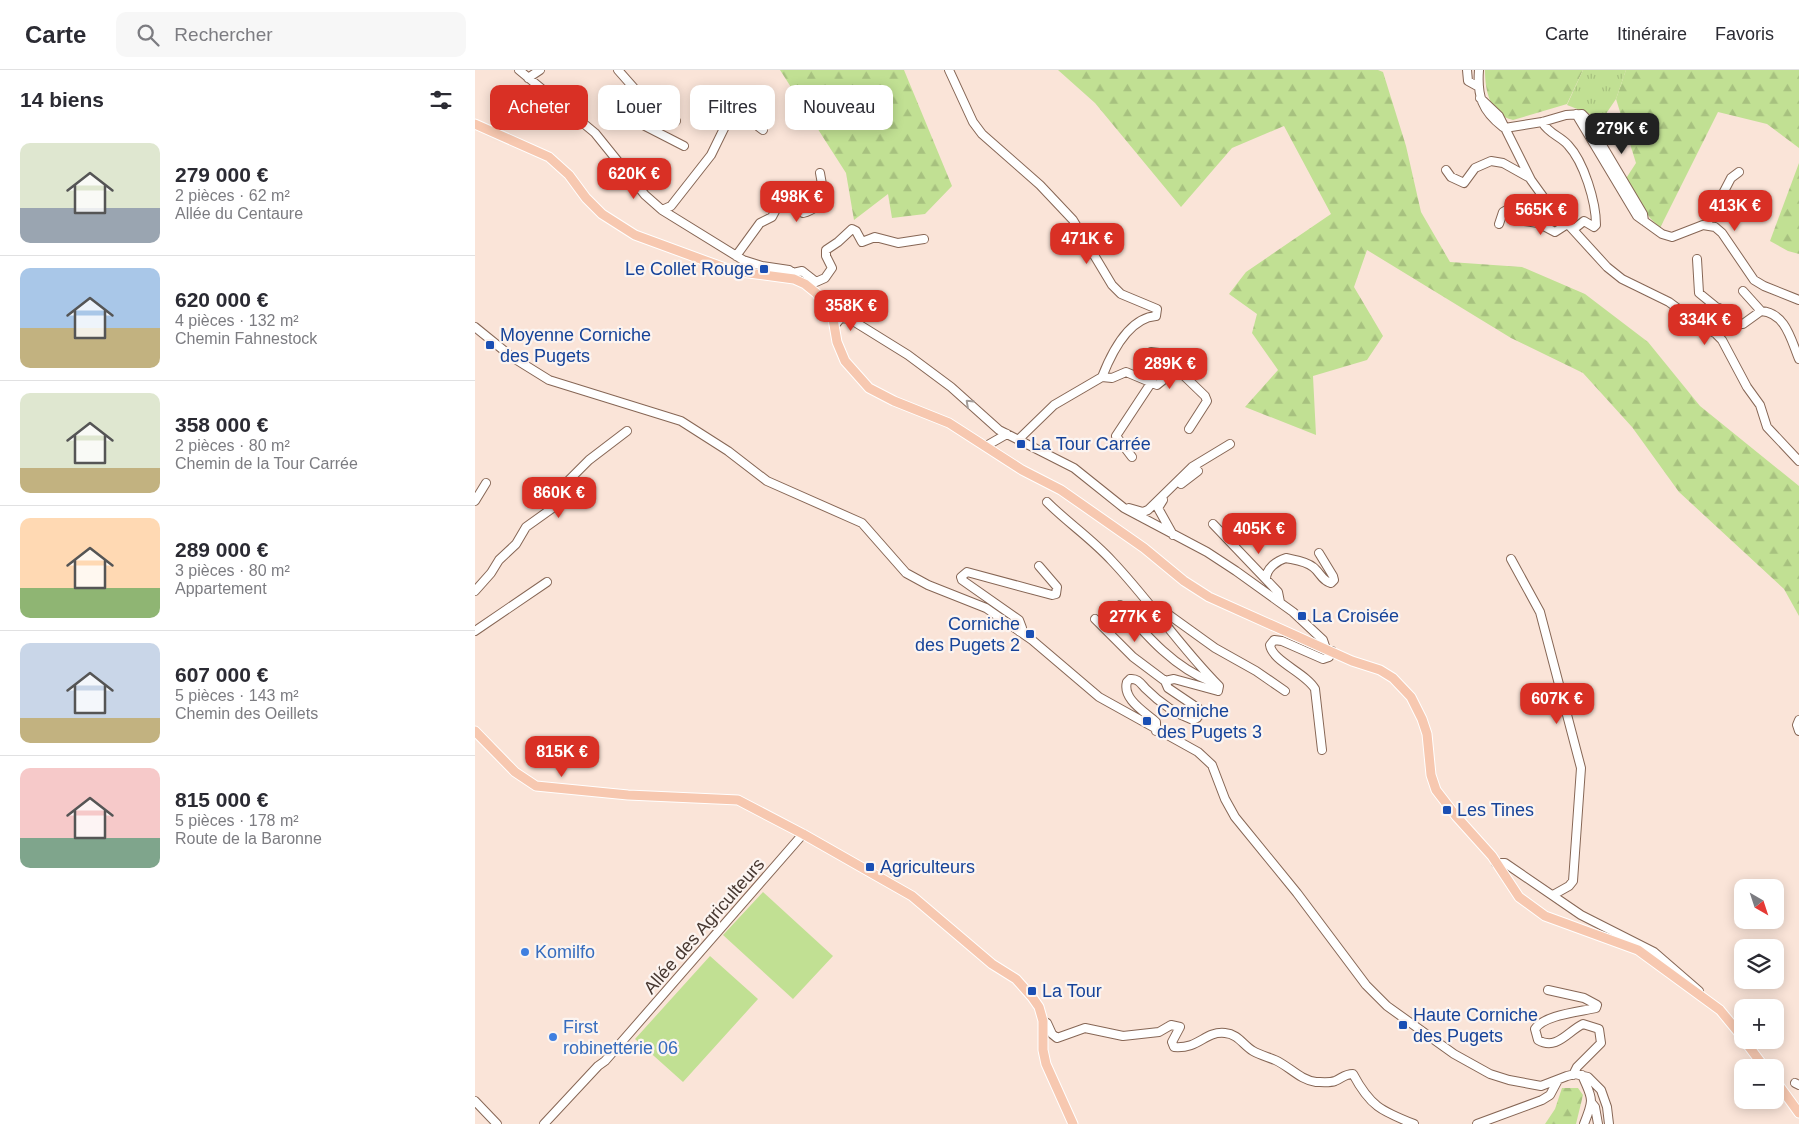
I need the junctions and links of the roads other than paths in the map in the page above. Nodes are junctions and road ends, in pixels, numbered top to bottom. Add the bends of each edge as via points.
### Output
1 (519, 70) edge
2 (541, 70) edge
3 (618, 70) edge
4 (949, 70) edge
5 (1467, 70) edge
6 (1479, 70) edge
7 (528, 78) junction
8 (632, 85) edge
9 (1477, 86) junction
10 (1542, 122) junction
11 (475, 124) edge
12 (1505, 128) junction
13 (653, 130) edge
14 (723, 130) edge
15 (683, 146) dead end
16 (1519, 157) junction
17 (1512, 167) junction
18 (1446, 170) dead end
19 (1739, 172) dead end
20 (820, 174) dead end
21 (1531, 180) junction
22 (662, 210) junction
23 (1499, 224) dead end
24 (1707, 224) junction
25 (1571, 226) junction
26 (924, 239) dead end
27 (736, 256) junction
28 (1697, 259) dead end
29 (794, 276) junction
30 (1743, 292) dead end
31 (1799, 300) edge
32 (1719, 308) junction
33 (1761, 311) junction
34 (837, 322) junction
35 (475, 327) edge
36 (1705, 328) junction
37 (1151, 352) dead end
38 (1799, 359) edge
39 (1177, 369) junction
40 (1102, 377) junction
41 (1151, 383) junction
42 (1189, 429) dead end
43 (627, 431) dead end
44 (1007, 434) junction
45 (1019, 439) junction
46 (1230, 444) dead end
47 (986, 446) junction
48 (1132, 457) dead end
49 (1799, 461) edge
50 (1198, 471) dead end
51 (485, 483) dead end
52 (475, 502) edge
53 (1047, 502) dead end
54 (1124, 508) junction
55 (1213, 524) dead end
56 (1173, 536) junction
57 (1319, 553) dead end
58 (1511, 559) dead end
59 (1039, 566) dead end
60 (1266, 579) junction
61 (547, 582) dead end
62 (475, 591) edge
63 (1280, 602) junction
64 (1120, 605) dead end
65 (1157, 612) junction
66 (1095, 619) dead end
67 (475, 632) edge
68 (1020, 632) junction
69 (1329, 650) junction
70 (1165, 680) junction
71 (1216, 683) junction
72 (1285, 691) dead end
73 (1799, 720) edge
74 (1156, 730) junction
75 (1799, 730) edge
76 (475, 731) edge
77 (1322, 750) dead end
78 (803, 834) junction
79 (1496, 863) junction
80 (1553, 895) junction
81 (1548, 990) dead end
82 (1699, 996) junction
83 (1043, 1021) junction
84 (1734, 1028) edge
85 (1751, 1049) edge
86 (1758, 1059) edge
87 (1573, 1075) junction
88 (1582, 1075) junction
89 (1558, 1080) junction
90 (1784, 1092) edge
91 (475, 1101) edge
92 (1591, 1102) junction
93 (1799, 1113) edge
94 (497, 1124) edge
95 (544, 1124) edge
96 (1073, 1124) edge
97 (1414, 1124) edge
98 (1477, 1124) edge
99 (1585, 1124) edge
100 (1598, 1124) edge
101 (1609, 1124) edge

1 - 7 street
2 - 7 street
3 - 8 street
4 - 40 street via 982,134 1040,185 1073,220 1113,285 1121,294 1157,309 1155,316 1137,322 1115,349
5 - 9 street via 1468,81
6 - 9 street
7 - 22 street via 595,133 645,195
9 - 12 street via 1487,113
10 - 12 street
10 - 24 street via 1576,114 1637,216 1662,234 1672,237
10 - 25 street via 1573,151 1589,187 1597,225 1594,227 1584,221
11 - 29 main road via 549,157 569,175 601,214 635,235 733,271
12 - 16 street
13 - 15 street
14 - 22 street via 711,155 671,206
16 - 17 street via 1518,163
16 - 21 street
17 - 18 street via 1498,161 1484,163 1475,168 1464,183 1451,177
17 - 21 street
19 - 24 street via 1731,178
20 - 27 street via 823,189 820,201 803,213 793,208 785,197 782,198 773,217 760,223
21 - 25 street
22 - 27 street
23 - 25 street via 1503,212 1510,208 1524,221 1538,223 1555,232
24 - 31 street via 1723,233 1758,284
25 - 36 street via 1622,279 1669,302
26 - 29 street via 898,243 875,237 862,242 857,231 851,229 826,250 832,268 825,278 816,282 802,271
27 - 29 street via 753,264 789,270
28 - 32 street via 1699,293
29 - 34 main road via 834,310
30 - 33 street
32 - 33 street via 1739,325
32 - 36 street
33 - 38 street via 1786,325
44 -> 34 street via 908,355 850,319
34 - 47 main road via 840,348 849,367 869,388 949,423
35 - 68 street via 549,380 681,421 767,481 862,523 906,573 980,605
36 - 49 street via 1715,332 1726,347 1760,405 1767,427
37 - 39 street via 1159,353
39 - 41 street via 1157,385
39 - 42 street via 1207,401
40 - 41 street via 1112,378 1125,372
40 - 45 street via 1054,405
41 - 48 street via 1116,436
43 - 62 street via 569,480 561,502 526,527
44 - 45 street
44 - 47 street
45 - 54 street via 1074,468
46 - 54 street via 1192,467 1148,510
47 - 69 main road via 1075,499 1197,590
50 - 56 street via 1159,504 1158,508
51 - 52 street
53 - 65 street via 1067,523 1092,540
54 - 56 street
55 - 60 street
56 - 63 street via 1220,561
57 - 60 street via 1333,576 1331,583 1314,567 1286,558 1272,566
58 - 80 street via 1540,612 1581,768 1573,881
59 - 68 street via 1057,587 1056,594 967,572 961,577 1019,620
60 - 63 street via 1278,592
61 - 67 street
63 - 69 street via 1323,640
64 - 71 street via 1151,642 1197,675
65 - 71 street via 1200,668
65 - 72 street via 1165,612 1215,648 1256,670
66 - 70 street via 1133,657
68 - 74 street via 1099,697
69 - 77 street via 1329,658 1323,659 1282,641 1274,640 1270,645 1275,655 1309,680 1315,689
69 - 79 main road via 1380,670 1407,692 1425,726 1431,775 1437,790
70 - 71 street via 1174,679 1218,691
70 - 74 street via 1168,688 1202,711 1193,720 1180,715 1137,680 1131,679 1127,682 1126,692 1155,722
73 - 75 street
74 - 89 street via 1198,752 1212,765 1235,817 1366,985 1387,1006 1455,1054 1491,1074 1533,1086
76 - 78 main road via 515,772 536,786 628,795 738,800
78 - 83 main road via 925,907 1023,986 1039,1007
78 - 95 street, Allée des Agriculteurs via 605,1061
79 - 80 street via 1505,863
79 - 82 main road via 1512,889 1529,906 1545,916 1633,948
80 - 82 street via 1581,915 1654,952 1698,990
81 - 87 street via 1584,998 1597,1005 1596,1008 1548,1019 1535,1029 1538,1040 1549,1044 1583,1024 1599,1029 1601,1043
82 - 84 main road via 1722,1013
83 - 96 main road via 1046,1064
83 - 97 street via 1057,1038 1085,1028 1123,1036 1159,1032 1171,1025 1180,1027 1172,1042 1174,1047 1183,1048 1196,1045 1207,1036 1227,1033 1253,1051 1315,1082 1335,1081 1346,1074 1353,1074 1364,1096 1378,1108
85 - 86 main road
87 - 88 street
87 - 89 street
88 - 92 street via 1591,1092
88 - 101 street via 1593,1080 1601,1090
89 - 98 street via 1550,1095 1542,1100
90 - 93 main road
91 - 94 street
92 - 99 street
92 - 100 street

